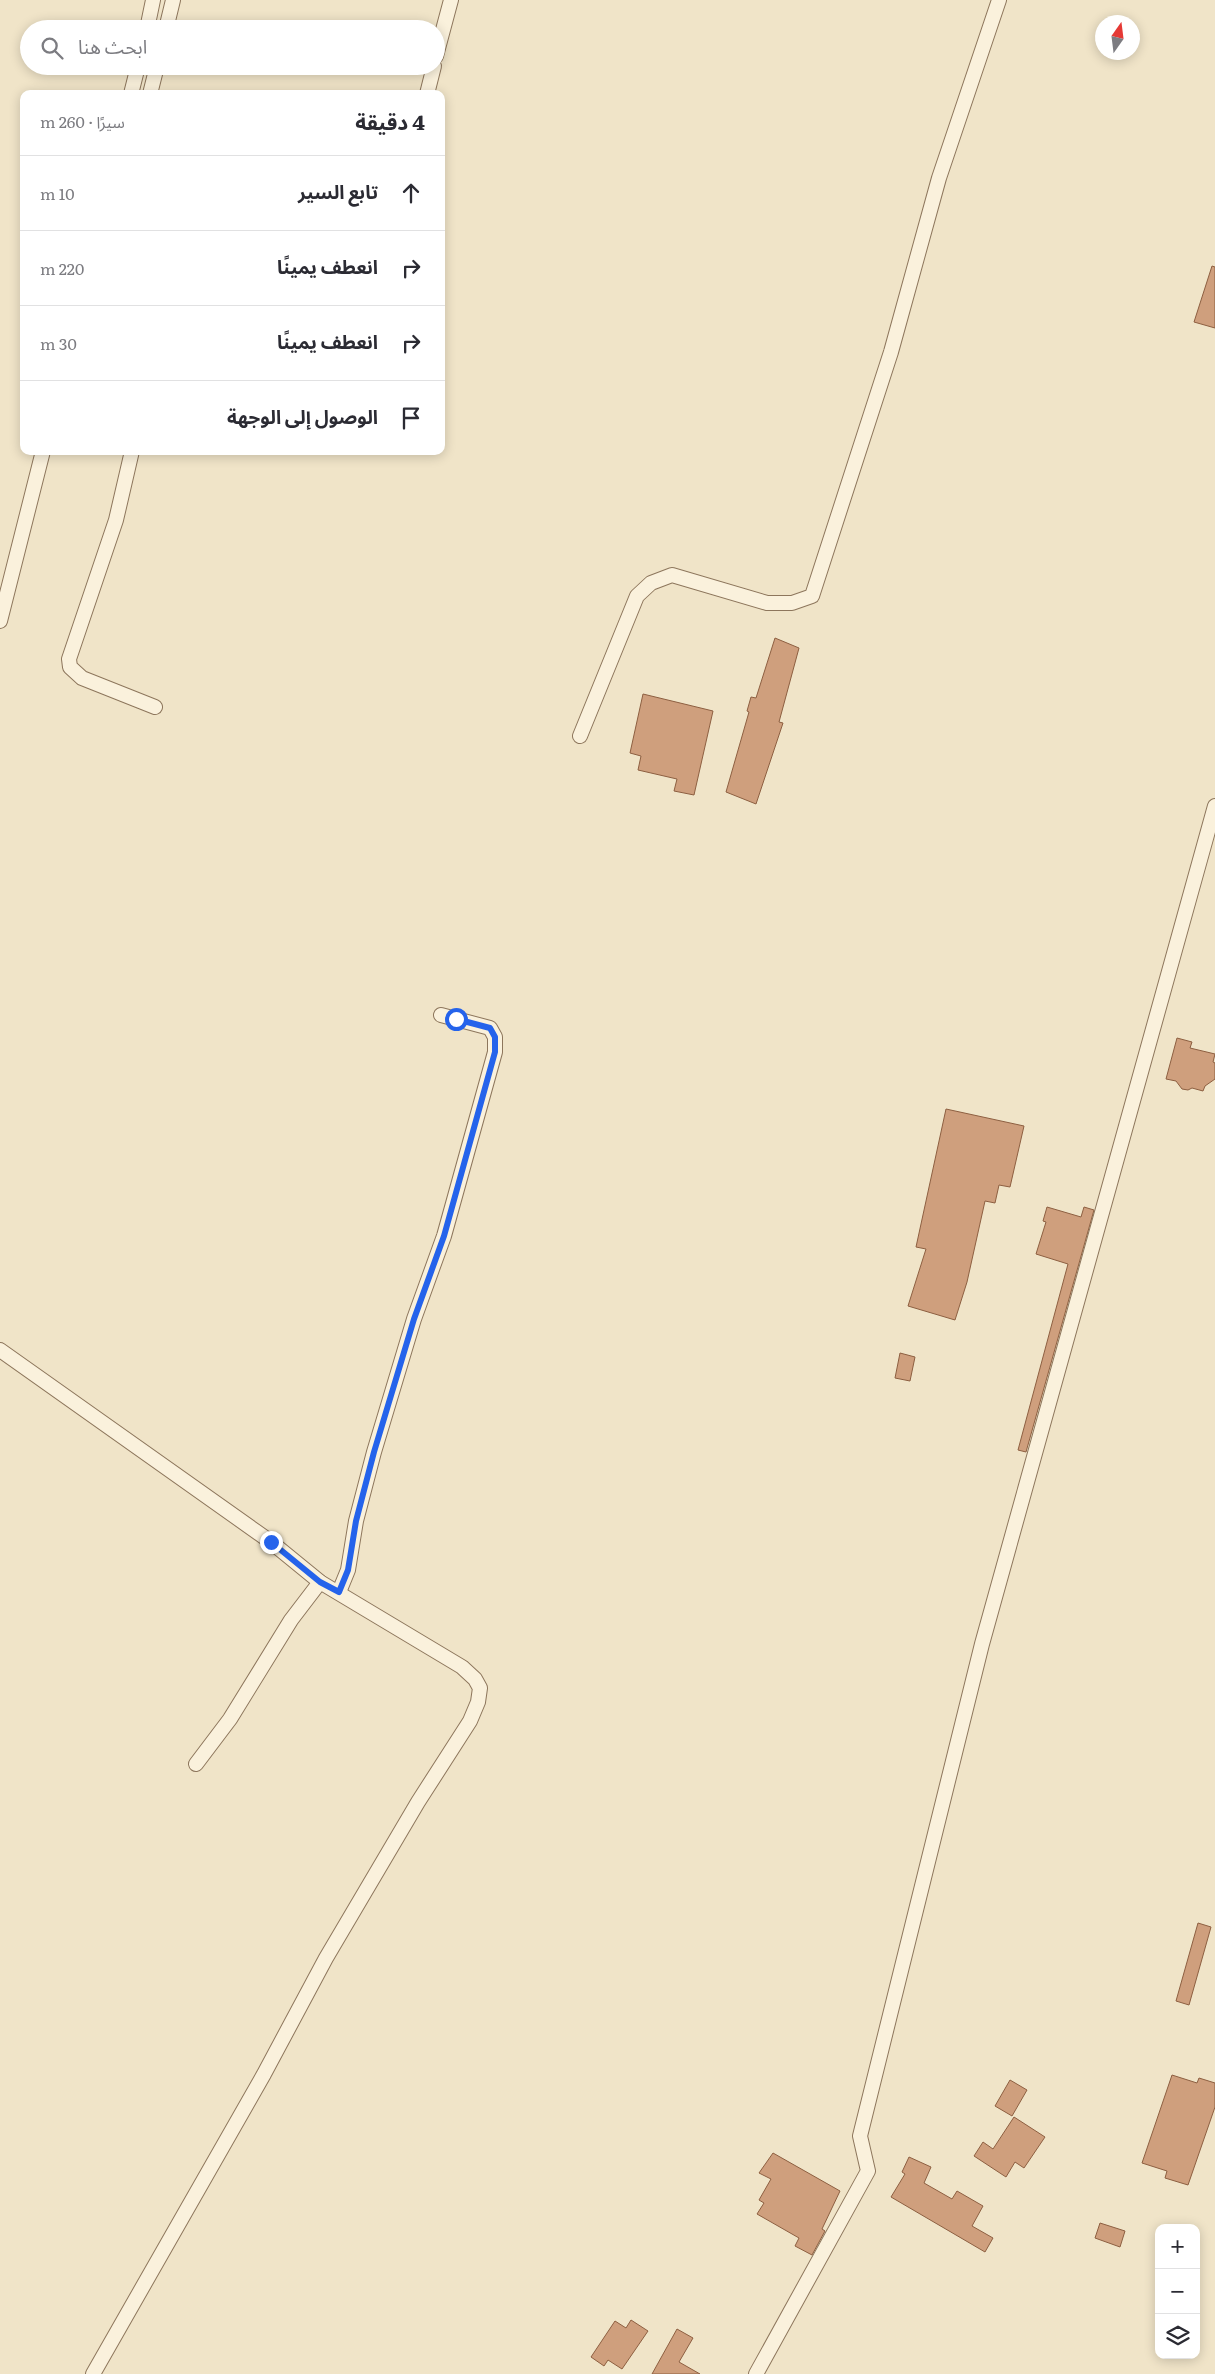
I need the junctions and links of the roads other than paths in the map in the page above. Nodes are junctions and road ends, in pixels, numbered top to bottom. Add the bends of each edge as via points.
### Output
1 (153, 0) edge
2 (173, 0) edge
3 (451, 0) edge
4 (998, 0) edge
5 (149, 20) edge
6 (168, 20) edge
7 (445, 22) edge
8 (136, 75) edge
9 (155, 75) edge
10 (432, 75) edge
11 (132, 90) edge
12 (151, 90) edge
13 (428, 90) edge
14 (42, 455) edge
15 (131, 455) edge
16 (0, 621) edge
17 (155, 707) dead end
18 (580, 736) dead end
19 (1215, 806) edge
20 (441, 1015) dead end
21 (0, 1350) edge
22 (320, 1582) junction
23 (339, 1592) junction
24 (196, 1764) dead end
25 (93, 2374) edge
26 (756, 2374) edge

1 - 5 street
2 - 6 street
3 - 7 street
4 - 18 street via 939,178 891,352 812,596 792,603 767,603 672,576 651,582 637,596
8 - 11 street
9 - 12 street
10 - 13 street
14 - 16 street
15 - 17 street via 116,520 69,659 70,667 82,678
19 - 26 street via 982,1644 860,2136 868,2171
20 - 23 street via 490,1028 495,1037 495,1052 444,1236 414,1319 374,1452 356,1521 348,1570
21 - 22 street via 271,1542
22 - 23 street
22 - 24 street via 291,1620 230,1720
23 - 25 street via 462,1667 480,1688 478,1702 470,1721 326,1958 264,2074

